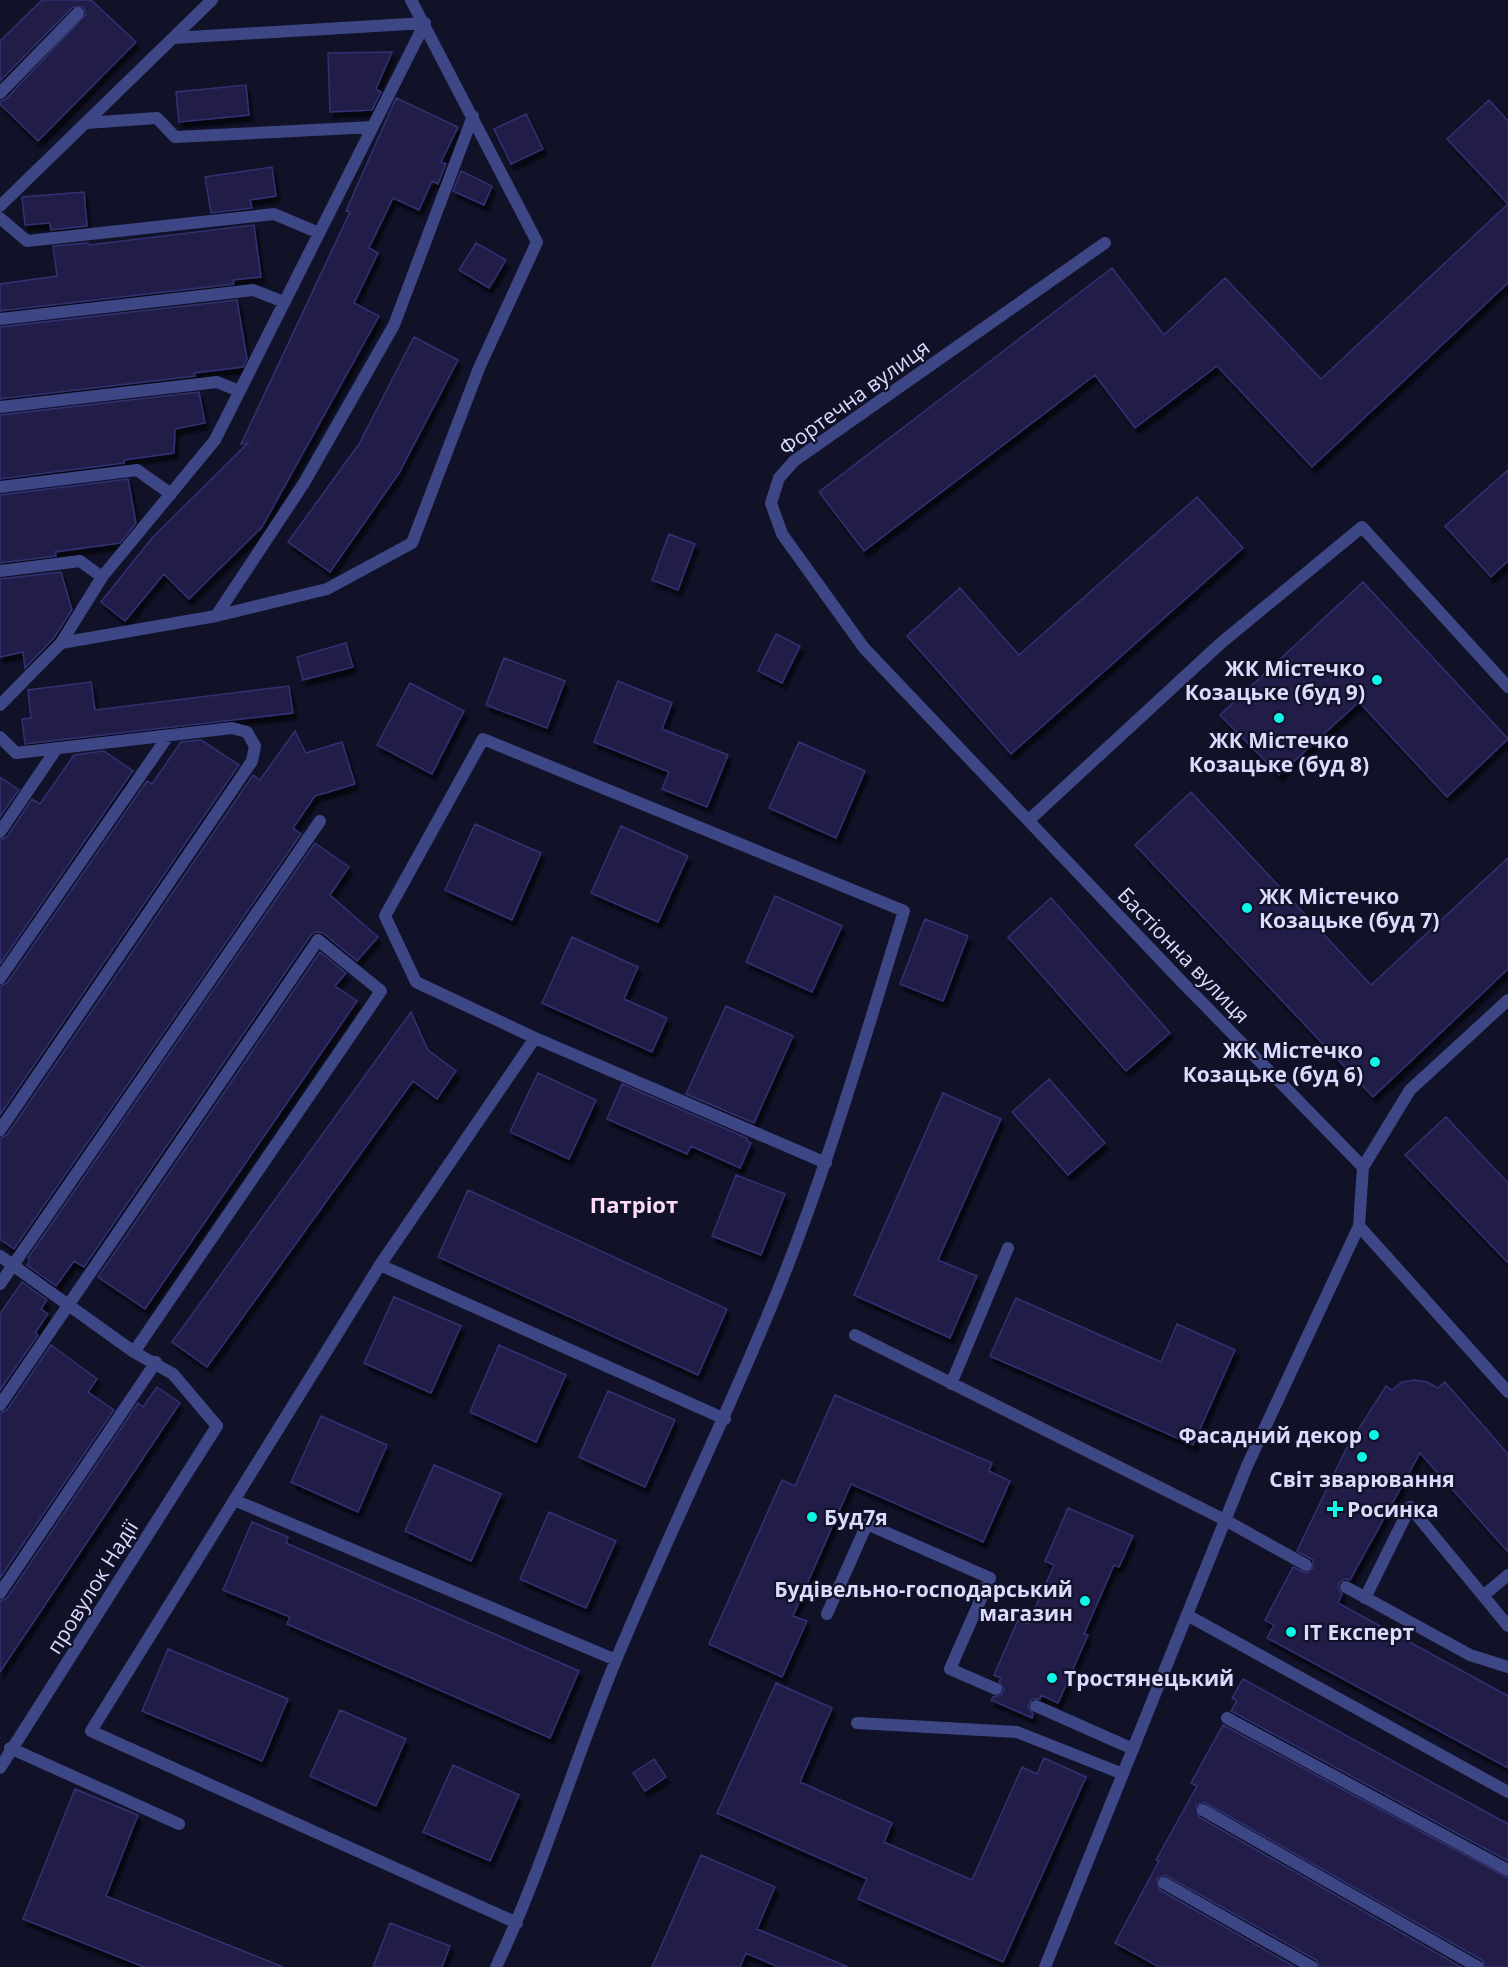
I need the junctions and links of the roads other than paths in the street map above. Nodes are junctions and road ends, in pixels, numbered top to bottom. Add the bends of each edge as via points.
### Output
1 (212, 0) edge
2 (411, 0) edge
3 (78, 13) dead end
4 (425, 23) junction
5 (172, 38) junction
6 (0, 93) edge
7 (473, 116) junction
8 (86, 123) junction
9 (373, 126) junction
10 (0, 206) edge
11 (0, 218) edge
12 (319, 233) junction
13 (1105, 243) dead end
14 (284, 302) junction
15 (0, 320) edge
16 (239, 391) junction
17 (0, 407) edge
18 (0, 487) edge
19 (171, 494) junction
20 (0, 571) edge
21 (102, 578) junction
22 (216, 616) junction
23 (61, 643) junction
24 (1508, 687) edge
25 (0, 705) edge
26 (168, 736) junction
27 (0, 737) edge
28 (57, 748) junction
29 (1029, 820) junction
30 (320, 821) dead end
31 (0, 832) edge
32 (0, 978) edge
33 (1508, 1000) edge
34 (535, 1038) junction
35 (0, 1130) edge
36 (826, 1163) junction
37 (1363, 1167) junction
38 (1359, 1226) junction
39 (1008, 1248) dead end
40 (0, 1256) edge
41 (13, 1265) junction
42 (380, 1265) junction
43 (0, 1284) edge
44 (69, 1303) junction
45 (855, 1335) dead end
46 (134, 1352) junction
47 (156, 1362) junction
48 (951, 1384) junction
49 (1508, 1392) edge
50 (0, 1405) edge
51 (725, 1419) junction
52 (234, 1500) junction
53 (1225, 1520) junction
54 (1306, 1565) dead end
55 (1508, 1575) edge
56 (1346, 1587) dead end
57 (0, 1593) edge
58 (1483, 1596) junction
59 (1365, 1598) junction
60 (827, 1614) dead end
61 (1187, 1615) junction
62 (1508, 1626) edge
63 (616, 1660) junction
64 (1508, 1667) edge
65 (996, 1689) dead end
66 (1036, 1706) dead end
67 (1227, 1718) dead end
68 (857, 1723) dead end
69 (10, 1749) junction
70 (1133, 1749) junction
71 (0, 1768) edge
72 (1123, 1774) junction
73 (1508, 1792) edge
74 (1203, 1810) dead end
75 (179, 1824) dead end
76 (1508, 1870) edge
77 (1164, 1883) dead end
78 (517, 1923) junction
79 (496, 1967) edge
80 (1045, 1967) edge
81 (1312, 1967) edge
82 (1478, 1967) edge

1 - 5 street
2 - 4 street
3 - 6 street
4 - 5 street
4 - 7 street
4 - 9 street
5 - 8 street
7 - 22 street via 393,325 304,483
7 - 22 street via 537,242 479,368 412,543 327,589
8 - 9 street via 156,118 176,137
8 - 10 street
9 - 12 street
11 - 12 street via 27,241 274,214
12 - 14 street
13 - 29 street, Фортечна вулиця via 795,461 779,478 771,503 783,534 864,648
14 - 15 street via 253,290
14 - 16 street
16 - 17 street via 217,382
16 - 19 street via 215,440
18 - 19 street via 137,470
19 - 21 street
20 - 21 street via 80,561
21 - 23 street
22 - 23 street
23 - 25 street
24 - 29 street via 1362,527 1221,643
26 - 28 street
26 - 32 street
26 - 35 street via 240,729 252,738 255,754
27 - 28 street via 16,753
28 - 31 street
29 - 37 street, Бастіонна вулиця
30 - 41 street
33 - 37 street via 1410,1090
34 - 36 street
34 - 36 street via 416,982 385,916 483,739 904,911
34 - 42 street
36 - 51 street
37 - 38 street
38 - 49 street
38 - 53 street
39 - 48 street
40 - 41 street
41 - 43 street
41 - 44 street
42 - 51 street
42 - 52 street
44 - 46 street
44 - 46 street via 318,940 381,991
44 - 50 street
45 - 48 street
46 - 47 street
47 - 57 street
47 - 69 street, провулок Надії via 173,1374 217,1426
48 - 53 street
51 - 63 street
52 - 63 street
52 - 78 street via 91,1731
53 - 54 street
53 - 61 street
55 - 58 street
56 - 59 street
58 - 59 street via 1410,1507
58 - 62 street
59 - 64 street via 1470,1655
60 - 65 street via 867,1524 990,1578 950,1669
61 - 70 street
61 - 73 street
63 - 78 street
66 - 70 street
67 - 76 street
68 - 72 street via 1017,1731
69 - 71 street, провулок Надії
69 - 75 street
70 - 72 street
72 - 80 street
74 - 82 street
77 - 81 street
78 - 79 street

